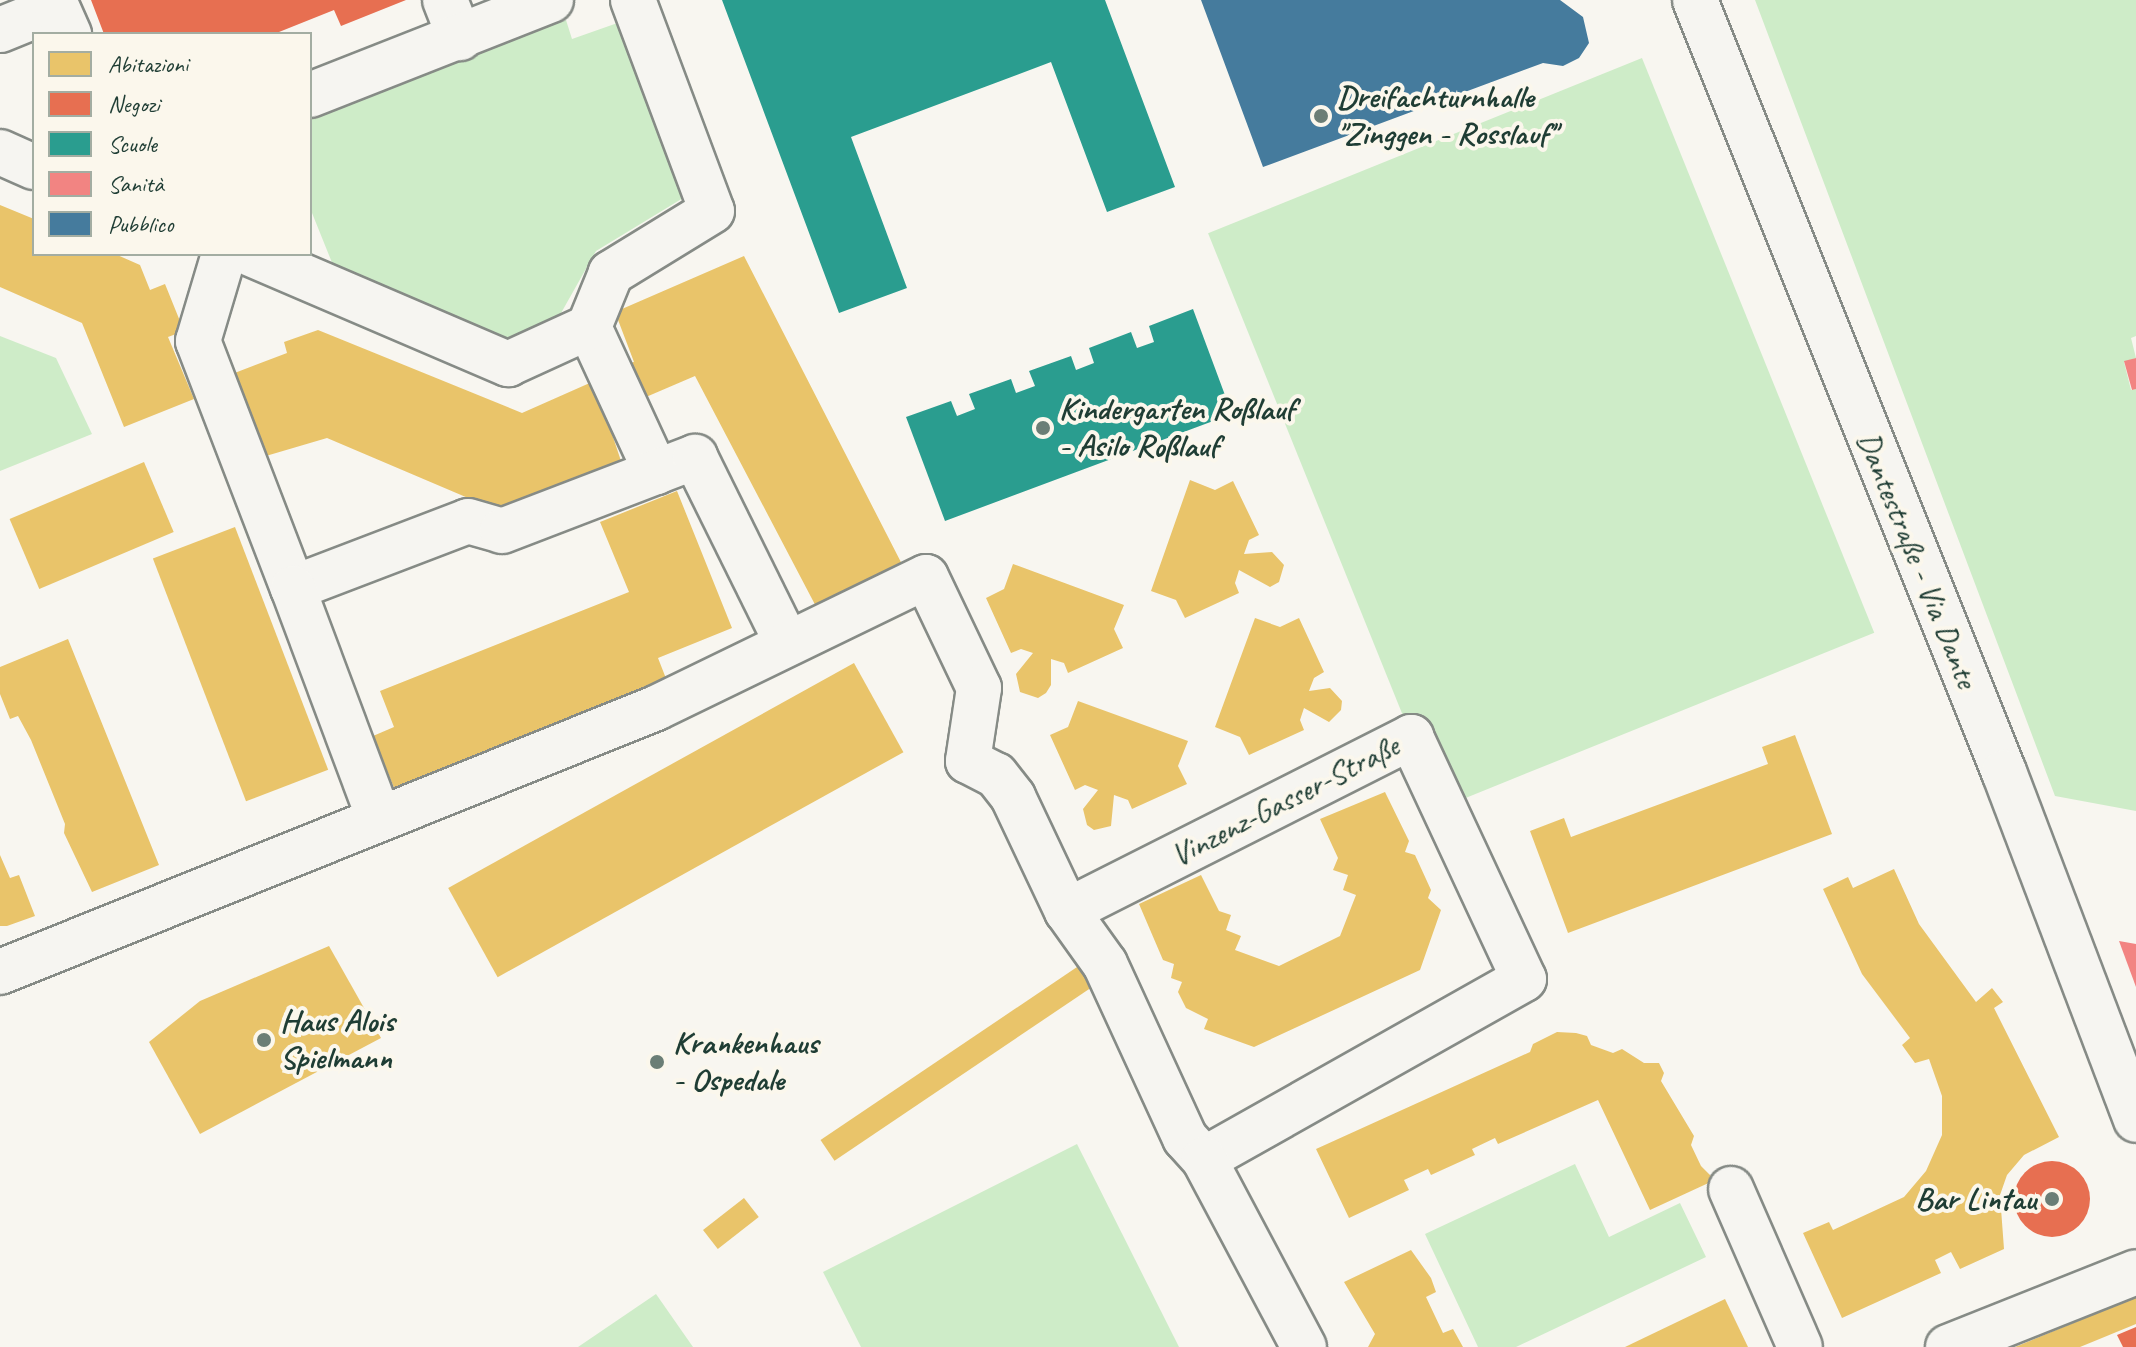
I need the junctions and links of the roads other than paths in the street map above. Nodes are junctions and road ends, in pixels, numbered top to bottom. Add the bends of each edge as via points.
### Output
1 (551, 0) edge
2 (633, 0) edge
3 (1695, 0) edge
4 (453, 19) edge
5 (0, 30) edge
6 (68, 32) edge
7 (312, 94) edge
8 (0, 152) edge
9 (32, 166) edge
10 (223, 256) edge
11 (256, 256) edge
12 (589, 327) junction
13 (656, 472) junction
14 (293, 588) junction
15 (787, 643) junction
16 (361, 837) junction
17 (1067, 911) junction
18 (0, 972) edge
19 (2136, 1120) edge
20 (1204, 1159) junction
21 (1731, 1189) dead end
22 (2136, 1272) edge
23 (1304, 1347) edge
24 (1800, 1347) edge
25 (1948, 1347) edge

1 - 4 street
2 - 12 street via 712,211 611,273
3 - 19 street, Dantestraße - Via Dante via 2004,772
4 - 7 street
5 - 6 street via 57,7
8 - 9 street
10 - 14 street via 198,341
11 - 12 street via 508,364
12 - 13 street
13 - 14 street via 502,531 468,521
13 - 15 street via 695,457
14 - 16 street
15 - 16 street via 656,708
15 - 17 street via 926,577 979,688 968,761 996,775 1013,797
16 - 18 street
17 - 20 street via 1105,964 1185,1138
17 - 20 street, Vinzenz-Gasser-Straße via 1411,737 1524,979
20 - 23 street
21 - 24 street
22 - 25 street

